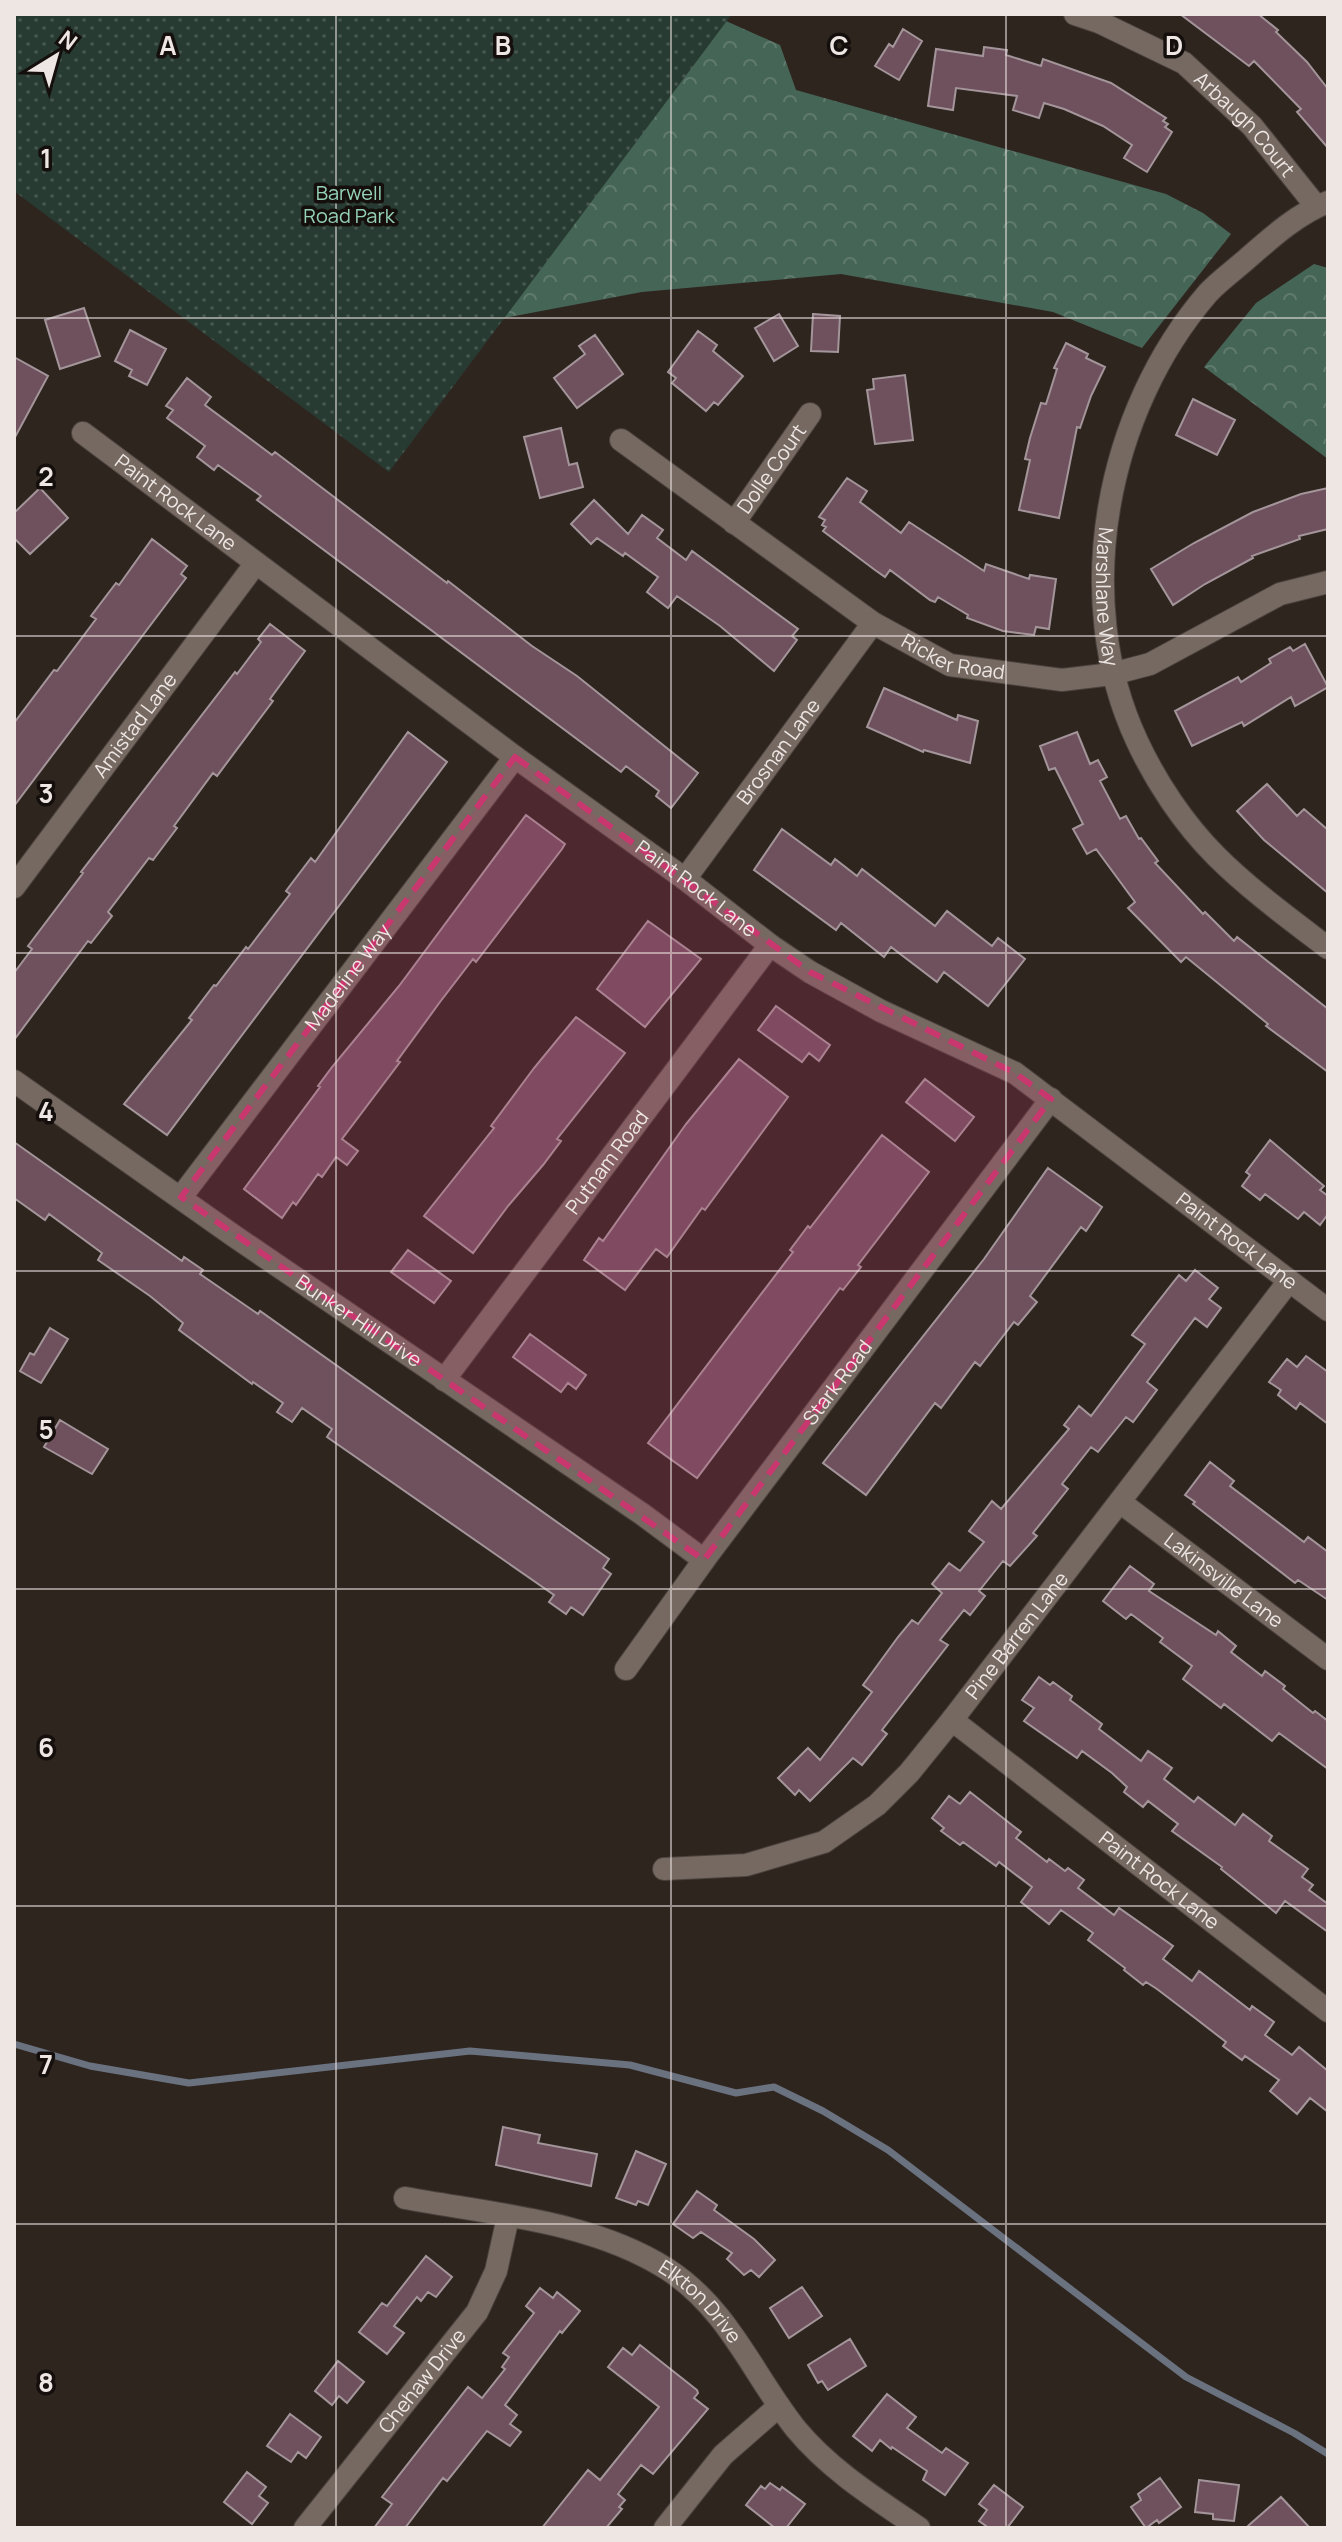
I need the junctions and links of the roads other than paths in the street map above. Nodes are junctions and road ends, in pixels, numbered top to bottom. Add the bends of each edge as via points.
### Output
1 (1075, 14) edge
2 (1322, 204) edge
3 (810, 414) dead end
4 (83, 433) dead end
5 (621, 440) dead end
6 (734, 523) junction
7 (256, 563) junction
8 (1328, 582) edge
9 (873, 623) junction
10 (1112, 674) junction
11 (515, 757) junction
12 (685, 879) junction
13 (14, 887) edge
14 (770, 945) junction
15 (1328, 948) edge
16 (14, 1081) edge
17 (1051, 1099) junction
18 (181, 1197) junction
19 (1289, 1281) junction
20 (1328, 1310) edge
21 (444, 1380) junction
22 (1120, 1502) junction
23 (704, 1560) junction
24 (1328, 1659) edge
25 (626, 1669) dead end
26 (952, 1720) junction
27 (664, 1869) dead end
28 (1328, 2011) edge
29 (405, 2198) dead end
30 (508, 2217) junction
31 (779, 2406) junction
32 (305, 2528) edge
33 (665, 2528) edge
34 (919, 2528) edge

1 - 2 street, Arbaugh Court via 1184,63 1252,126
2 - 10 street, Marshlane Way via 1273,236 1209,292 1138,403 1115,480 1103,546
3 - 6 street, Dolle Court
4 - 7 street, Paint Rock Lane
5 - 6 street, Ricker Road
6 - 9 street, Ricker Road
7 - 11 street, Paint Rock Lane
7 - 13 street, Amistad Lane
8 - 10 street, Ricker Road via 1280,594 1150,664
9 - 10 street, Ricker Road via 950,665 1062,680
9 - 12 street, Brosnan Lane
10 - 15 street, Marshlane Way via 1137,742 1177,809 1215,855
11 - 12 street, Paint Rock Lane
11 - 18 street, Madeline Way
12 - 14 street, Paint Rock Lane
14 - 17 street, Paint Rock Lane via 881,1011 1015,1073
14 - 21 street, Putnam Road
16 - 18 street, Bunker Hill Drive
17 - 19 street, Paint Rock Lane
17 - 23 street, Stark Road
18 - 21 street, Bunker Hill Drive
19 - 20 street, Paint Rock Lane
19 - 22 street, Pine Barren Lane
21 - 23 street, Bunker Hill Drive
22 - 24 street, Lakinsville Lane
22 - 26 street, Pine Barren Lane
23 - 25 street, Stark Road
26 - 27 street, Pine Barren Lane via 877,1805 824,1842 746,1865
26 - 28 street, Paint Rock Lane
29 - 30 street, Elkton Drive
30 - 31 street, Elkton Drive via 601,2237 669,2270 720,2318
30 - 32 street, Chehaw Drive via 496,2271 477,2312
31 - 33 street via 723,2455
31 - 34 street, Elkton Drive via 846,2478

